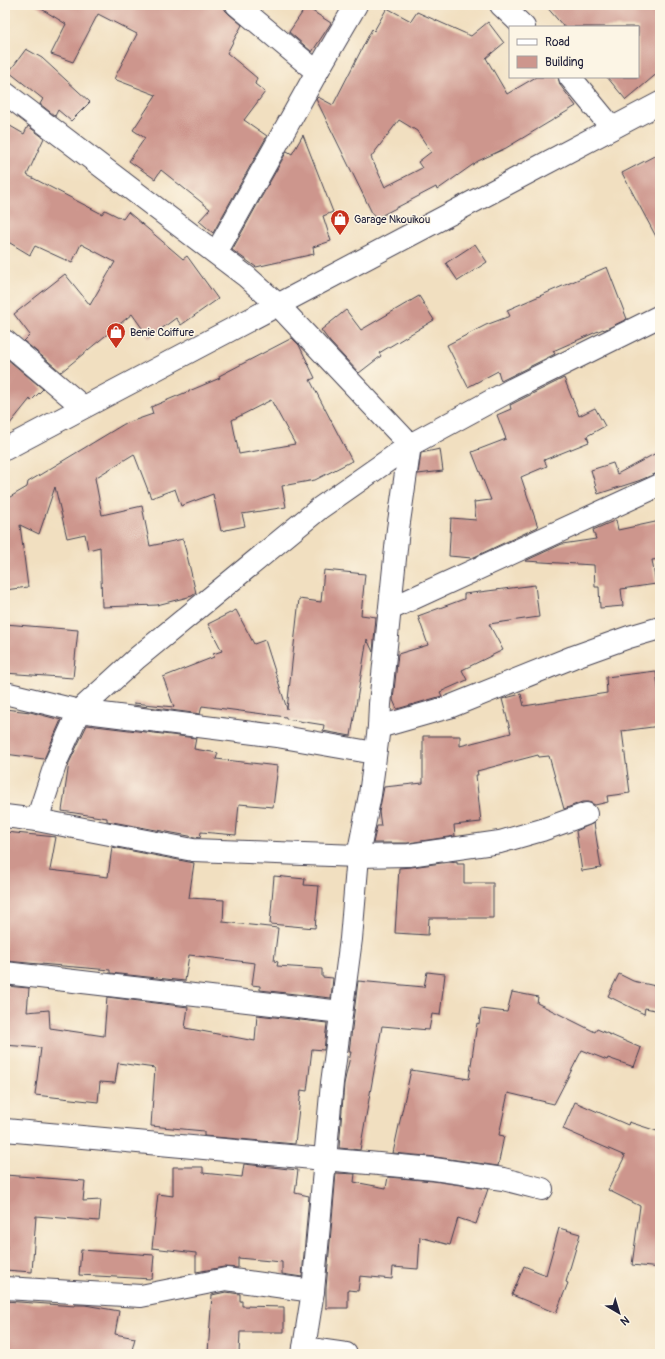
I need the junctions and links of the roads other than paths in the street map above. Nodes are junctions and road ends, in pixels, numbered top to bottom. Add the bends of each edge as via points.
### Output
1 (237, 5) edge
2 (356, 5) edge
3 (501, 5) edge
4 (523, 26) edge
5 (317, 72) junction
6 (571, 78) edge
7 (5, 92) edge
8 (660, 103) edge
9 (612, 128) junction
10 (216, 253) junction
11 (278, 305) junction
12 (660, 316) edge
13 (5, 341) edge
14 (84, 407) junction
15 (410, 445) junction
16 (5, 450) edge
17 (660, 485) edge
18 (390, 609) junction
19 (660, 628) edge
20 (5, 693) edge
21 (79, 711) junction
22 (380, 727) junction
23 (375, 753) junction
24 (586, 814) dead end
25 (5, 816) edge
26 (37, 820) junction
27 (358, 856) junction
28 (5, 973) edge
29 (341, 1012) junction
30 (5, 1130) edge
31 (325, 1160) junction
32 (542, 1189) dead end
33 (5, 1288) edge
34 (313, 1291) junction
35 (304, 1351) edge
36 (346, 1354) edge

1 - 5 main road
2 - 5 main road
3 - 4 main road
5 - 10 main road
6 - 9 main road
7 - 10 main road
8 - 9 main road
9 - 11 main road
10 - 11 main road via 247,276
11 - 14 main road
11 - 15 main road
12 - 15 main road via 513,389
13 - 14 main road
14 - 16 main road
15 - 18 main road
15 - 21 main road via 320,508 137,658
17 - 18 main road
18 - 22 main road
19 - 22 main road via 573,657 449,708
20 - 21 main road
21 - 23 main road via 277,736
21 - 26 main road via 56,762
22 - 23 main road
23 - 27 main road
24 - 27 main road via 500,842 409,855
25 - 26 main road
26 - 27 main road via 193,850
27 - 29 main road via 351,939
28 - 29 main road
29 - 31 main road
30 - 31 main road
31 - 32 main road via 442,1170 503,1179
31 - 34 main road
33 - 34 main road via 141,1296 226,1279
34 - 35 main road
35 - 36 main road

